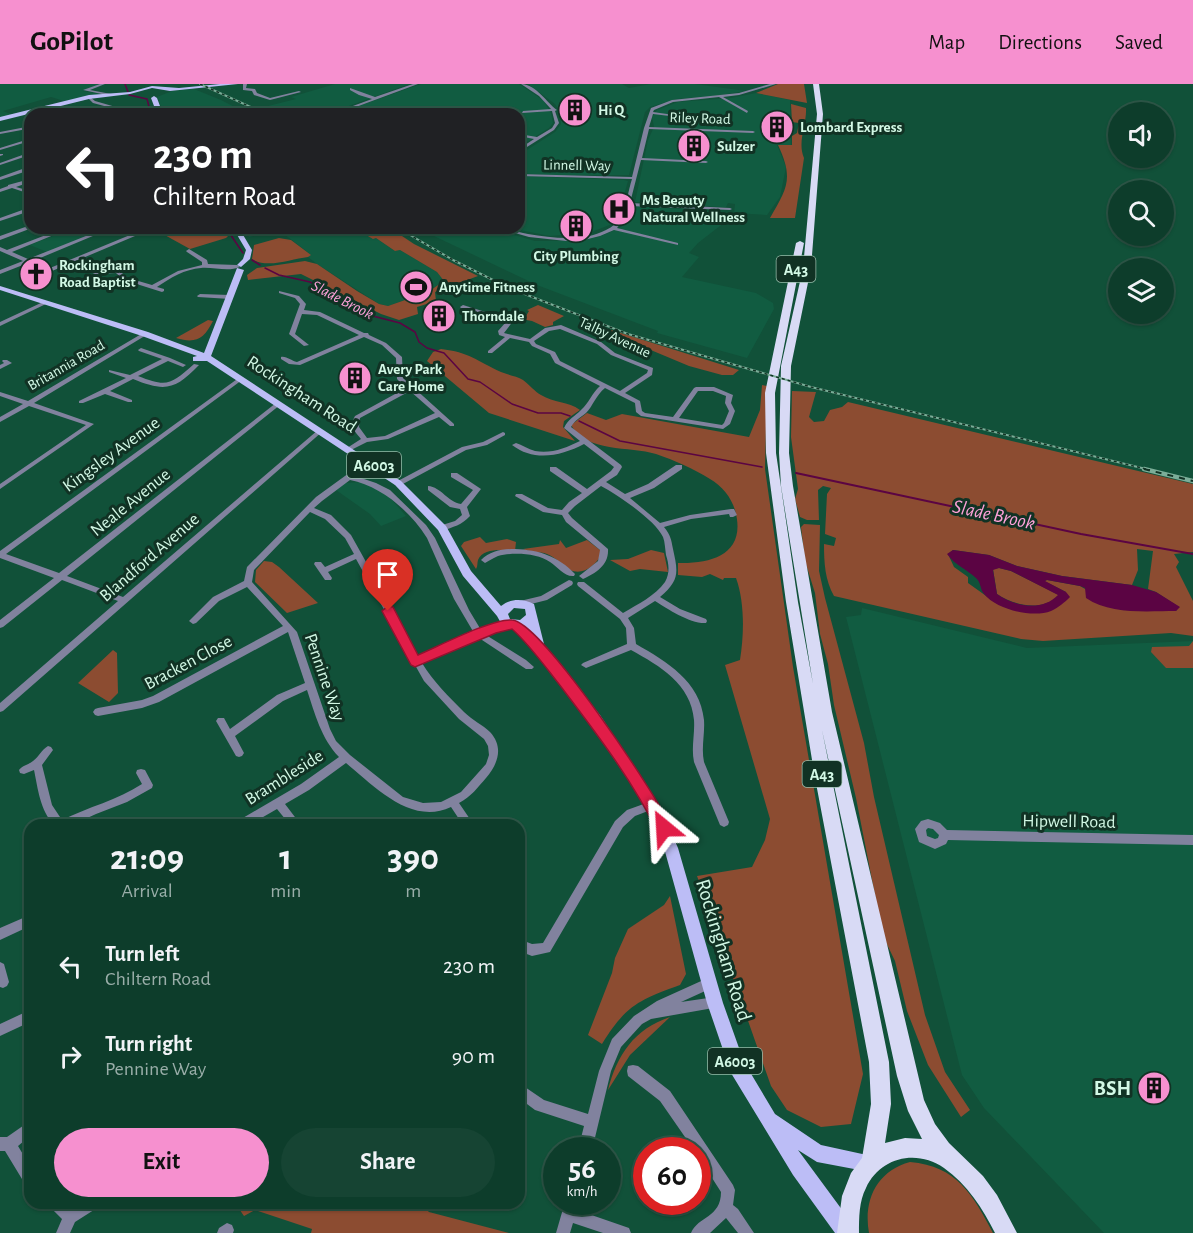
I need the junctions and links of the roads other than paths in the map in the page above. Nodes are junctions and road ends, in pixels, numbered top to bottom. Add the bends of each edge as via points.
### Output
1 (103, 84) edge
2 (236, 84) edge
3 (244, 84) edge
4 (416, 84) edge
5 (523, 84) edge
6 (774, 84) edge
7 (810, 84) edge
8 (816, 84) edge
9 (361, 89) dead end
10 (140, 90) edge
11 (158, 92) junction
12 (299, 92) dead end
13 (102, 94) junction
14 (89, 97) junction
15 (721, 97) junction
16 (374, 98) junction
17 (42, 108) edge
18 (116, 108) edge
19 (159, 108) edge
20 (348, 108) edge
21 (555, 110) junction
22 (525, 112) edge
23 (747, 112) dead end
24 (24, 113) edge
25 (650, 113) junction
26 (686, 117) dead end
27 (0, 119) edge
28 (646, 128) junction
29 (24, 129) edge
30 (19, 130) junction
31 (719, 131) junction
32 (753, 132) dead end
33 (0, 133) edge
34 (525, 136) edge
35 (12, 137) dead end
36 (539, 139) junction
37 (24, 142) edge
38 (717, 142) dead end
39 (525, 147) edge
40 (0, 149) edge
41 (24, 156) edge
42 (639, 159) junction
43 (706, 162) dead end
44 (0, 164) edge
45 (24, 170) edge
46 (525, 175) edge
47 (0, 178) edge
48 (634, 178) junction
49 (24, 182) edge
50 (0, 183) edge
51 (11, 187) junction
52 (0, 191) edge
53 (24, 191) edge
54 (628, 204) junction
55 (730, 209) dead end
56 (24, 211) edge
57 (0, 220) edge
58 (612, 228) junction
59 (24, 229) edge
60 (0, 231) edge
61 (54, 234) edge
62 (96, 234) edge
63 (128, 234) edge
64 (240, 234) edge
65 (519, 234) edge
66 (10, 235) junction
67 (0, 238) edge
68 (676, 244) dead end
69 (0, 249) edge
70 (189, 251) dead end
71 (7, 252) junction
72 (28, 261) junction
73 (205, 266) junction
74 (242, 267) junction
75 (85, 269) dead end
76 (0, 272) edge
77 (154, 286) junction
78 (2, 290) edge
79 (162, 290) dead end
80 (281, 292) dead end
81 (200, 296) dead end
82 (230, 297) junction
83 (45, 303) junction
84 (463, 307) dead end
85 (300, 312) junction
86 (518, 312) dead end
87 (510, 321) junction
88 (0, 324) edge
89 (145, 334) junction
90 (366, 334) junction
91 (508, 337) junction
92 (212, 340) junction
93 (531, 341) junction
94 (177, 345) junction
95 (306, 345) dead end
96 (141, 350) dead end
97 (503, 350) dead end
98 (283, 358) dead end
99 (168, 359) junction
100 (201, 360) junction
101 (9, 362) dead end
102 (183, 365) dead end
103 (0, 367) edge
104 (111, 371) dead end
105 (131, 377) junction
106 (240, 379) junction
107 (605, 385) junction
108 (410, 388) junction
109 (106, 392) junction
110 (620, 393) junction
111 (0, 394) edge
112 (130, 401) dead end
113 (81, 402) dead end
114 (28, 403) junction
115 (278, 404) junction
116 (439, 414) junction
117 (676, 418) junction
118 (0, 420) edge
119 (452, 425) dead end
120 (320, 431) junction
121 (504, 434) dead end
122 (365, 440) junction
123 (584, 441) junction
124 (349, 448) junction
125 (515, 455) dead end
126 (370, 462) junction
127 (679, 467) dead end
128 (618, 468) junction
129 (568, 469) dead end
130 (628, 469) dead end
131 (454, 475) dead end
132 (348, 477) junction
133 (398, 483) junction
134 (602, 483) junction
135 (0, 487) edge
136 (431, 488) dead end
137 (587, 493) junction
138 (519, 496) dead end
139 (626, 497) junction
140 (463, 507) junction
141 (309, 509) junction
142 (564, 513) junction
143 (733, 515) dead end
144 (660, 526) junction
145 (442, 528) junction
146 (0, 555) edge
147 (359, 555) junction
148 (484, 560) dead end
149 (323, 571) dead end
150 (60, 577) junction
151 (570, 579) junction
152 (582, 580) junction
153 (248, 583) junction
154 (476, 585) junction
155 (654, 597) junction
156 (124, 600) junction
157 (526, 608) junction
158 (623, 617) junction
159 (507, 620) junction
160 (193, 621) dead end
161 (703, 621) dead end
162 (0, 625) edge
163 (289, 627) junction
164 (481, 634) junction
165 (632, 646) junction
166 (541, 651) junction
167 (415, 662) junction
168 (586, 665) dead end
169 (529, 667) dead end
170 (310, 684) junction
171 (0, 708) edge
172 (98, 712) dead end
173 (221, 721) dead end
174 (229, 735) junction
175 (48, 750) dead end
176 (239, 753) dead end
177 (346, 758) junction
178 (37, 764) junction
179 (24, 770) dead end
180 (141, 773) dead end
181 (453, 802) junction
182 (279, 804) junction
183 (652, 805) junction
184 (53, 819) edge
185 (74, 819) edge
186 (251, 819) edge
187 (291, 819) edge
188 (465, 819) edge
189 (724, 822) dead end
190 (944, 835) dead end
191 (1193, 840) edge
192 (24, 923) edge
193 (0, 934) edge
194 (525, 947) edge
195 (0, 968) edge
196 (3, 982) dead end
197 (710, 983) junction
198 (715, 1003) junction
199 (646, 1014) junction
200 (24, 1019) edge
201 (0, 1030) edge
202 (633, 1071) dead end
203 (525, 1094) edge
204 (765, 1115) junction
205 (592, 1122) junction
206 (24, 1132) edge
207 (588, 1137) edge
208 (4, 1144) edge
209 (950, 1160) junction
210 (871, 1162) junction
211 (24, 1171) edge
212 (62, 1209) edge
213 (83, 1209) edge
214 (726, 1209) junction
215 (568, 1215) edge
216 (585, 1215) edge
217 (70, 1217) junction
218 (63, 1233) edge
219 (563, 1233) edge
220 (624, 1233) edge
221 (698, 1233) edge
222 (747, 1233) edge
223 (848, 1233) edge
224 (1006, 1233) edge

1 - 13 street via 85,90
2 - 11 main road
3 - 12 street via 244,88 270,99
4 - 16 street
5 - 21 street
6 - 15 street
7 - 210 highway, A43 via 814,111 799,259 770,393 771,453 823,778 879,1062 881,1104
8 - 209 highway, A43 via 820,114 807,268 786,366 783,443 787,486 825,712 901,1053 912,1098 931,1138
9 - 16 street via 352,90
10 - 11 main road
10 - 11 main road
10 - 13 main road
11 - 19 main road
13 - 14 main road
14 - 17 main road
14 - 18 street
15 - 23 street
15 - 25 street via 672,101
16 - 20 street
21 - 22 street
21 - 36 street via 556,125
24 - 27 main road
25 - 26 street
25 - 28 street
28 - 31 street, Riley Road
28 - 42 street
29 - 30 street
30 - 33 street
30 - 35 street via 23,133
31 - 32 street, Riley Road
31 - 38 street
34 - 36 street
36 - 39 street
37 - 40 street
41 - 44 street
42 - 43 street
42 - 48 street
45 - 47 street
46 - 48 street, Linnell Way
48 - 54 street
49 - 51 street
50 - 51 street
51 - 52 street
51 - 53 street
54 - 55 street
54 - 58 street via 623,219
56 - 57 street
58 - 65 street via 588,237 563,239
58 - 68 street
59 - 66 street
60 - 66 street
61 - 71 street
62 - 72 street
63 - 72 street via 132,236 50,270
64 - 74 main road via 249,250
66 - 67 street
69 - 71 street
70 - 73 street via 205,261
71 - 72 street
72 - 76 street
73 - 74 street
73 - 77 street via 180,272
74 - 82 main road
75 - 77 street via 115,270 130,281
77 - 79 street
78 - 83 main road
80 - 85 street via 301,300
81 - 82 street
82 - 92 main road
83 - 88 street
83 - 89 main road
84 - 87 street
85 - 90 street via 318,313
85 - 95 street via 292,334
86 - 87 street
87 - 91 street via 501,331
89 - 94 main road
89 - 114 street, Britannia Road
90 - 98 street via 298,364
90 - 108 street via 396,353 399,375
91 - 93 street
91 - 97 street via 492,350
92 - 94 main road
92 - 100 main road
93 - 107 street via 553,353 557,362
93 - 110 street, Talby Avenue via 548,329 561,327 651,369 650,374
94 - 100 main road
96 - 99 street
99 - 102 street
99 - 105 street
100 - 105 street via 167,387
100 - 106 main road, Rockingham Road / A6003
101 - 103 street
104 - 105 street
105 - 109 street
106 - 115 main road, Rockingham Road / A6003
106 - 146 street, Kingsley Avenue
107 - 110 street
107 - 123 street via 594,392 585,409 568,424 570,432
108 - 116 street
108 - 122 street via 357,417 356,430
109 - 112 street
109 - 113 street
110 - 117 street via 638,402 643,415
111 - 114 street
114 - 118 street, Britannia Road
114 - 135 street via 91,424
115 - 120 main road, Rockingham Road / A6003
115 - 150 street, Neale Avenue
116 - 119 street
116 - 122 street via 386,438
117 - 117 street via 696,389 714,389 730,395 732,411 725,426
120 - 124 main road, Rockingham Road / A6003
120 - 156 street, Blandford Avenue
121 - 133 street via 485,444 465,447
122 - 124 street
123 - 125 street via 564,452 546,455 520,448
123 - 128 street
124 - 126 main road, Rockingham Road / A6003
126 - 132 street
126 - 133 main road, Rockingham Road / A6003
127 - 139 street via 657,483
128 - 130 street
128 - 134 street
129 - 137 street via 556,472
131 - 140 street via 477,489
132 - 141 street
132 - 164 street via 391,492 422,526 454,591
133 - 145 main road, Rockingham Road / A6003
134 - 137 street
134 - 139 street
136 - 140 street via 453,505
137 - 142 street
138 - 142 street via 546,510
139 - 144 street
140 - 145 street via 463,520
141 - 147 street via 333,521
141 - 153 street via 250,569
142 - 152 street via 604,549 606,557 602,563
143 - 144 street via 731,511 707,514
144 - 155 street via 668,539 673,576
145 - 154 main road, Rockingham Road / A6003
146 - 150 street
147 - 149 street
147 - 167 street
148 - 151 street via 495,553 539,555 553,560
150 - 156 street
150 - 162 street, Neale Avenue
151 - 152 street via 577,573
151 - 157 street
152 - 158 street
153 - 160 street via 222,595
153 - 163 street, Pennine Way
154 - 157 main road, Rockingham Road / A6003 via 499,599
154 - 159 main road, Rockingham Road / A6003
155 - 158 street
155 - 161 street
156 - 171 street, Blandford Avenue
157 - 159 main road via 506,607
157 - 159 main road via 526,622
157 - 166 main road, Rockingham Road / A6003
158 - 165 street via 630,628
159 - 164 street
159 - 166 main road, Rockingham Road / A6003
163 - 170 street, Pennine Way
163 - 172 street, Bracken Close via 156,699 135,707
164 - 167 street
164 - 169 street
165 - 168 street
165 - 189 street via 674,672 692,696 698,708 699,762
166 - 183 main road, Rockingham Road / A6003 via 595,719
167 - 181 street via 441,696 482,729 494,746 490,766 465,795
170 - 174 street via 280,698
170 - 177 street, Pennine Way via 325,729
173 - 174 street
174 - 176 street
175 - 178 street
177 - 181 street, Pennine Way via 400,800 432,807
177 - 182 street, Brambleside
178 - 179 street
178 - 184 street via 47,809
180 - 185 street via 152,786
181 - 188 street
182 - 186 street, Brambleside
182 - 187 street
183 - 194 street via 631,813 619,824 546,948
183 - 197 main road, Rockingham Road / A6003 via 671,848
190 - 191 street, Hipwell Road
192 - 193 street
195 - 196 street
197 - 198 main road, Rockingham Road / A6003
197 - 199 street
198 - 199 street
198 - 204 main road, Rockingham Road / A6003 via 737,1067
199 - 205 street via 616,1042
200 - 201 street
202 - 214 street via 665,1096 718,1172 728,1190
203 - 205 street via 540,1105
204 - 210 main road, Rockingham Road / A6003 via 817,1153
204 - 223 main road, Rockingham Road / A6003 via 799,1169
205 - 207 street
206 - 208 street
208 - 211 street
209 - 210 highway, A43 via 926,1149 903,1147 882,1153
209 - 224 highway, A43 via 983,1193
210 - 223 highway, A43 via 852,1195
212 - 217 street
213 - 217 street
214 - 221 street
214 - 222 street
215 - 219 street
216 - 220 street
217 - 218 street

